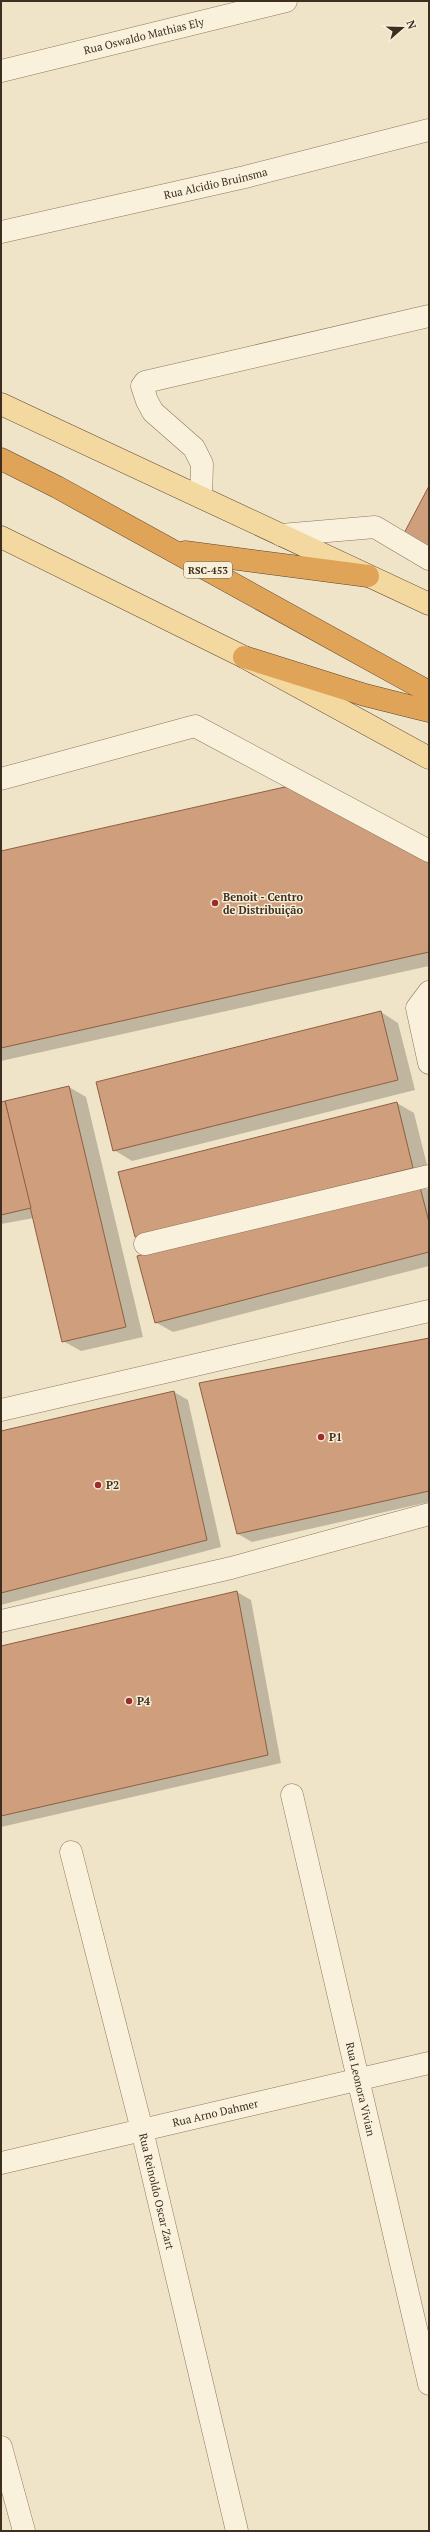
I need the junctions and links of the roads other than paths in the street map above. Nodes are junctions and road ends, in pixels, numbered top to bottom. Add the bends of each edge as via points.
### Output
1 (286, 1) edge
2 (1, 71) edge
3 (429, 130) edge
4 (1, 232) edge
5 (429, 316) edge
6 (1, 404) edge
7 (1, 459) edge
8 (201, 497) junction
9 (281, 535) junction
10 (1, 537) edge
11 (174, 550) junction
12 (429, 559) edge
13 (368, 576) junction
14 (429, 604) edge
15 (244, 657) junction
16 (429, 692) edge
17 (429, 711) edge
18 (429, 758) edge
19 (1, 778) edge
20 (429, 851) edge
21 (429, 992) edge
22 (429, 1062) edge
23 (429, 1176) edge
24 (145, 1244) dead end
25 (429, 1311) edge
26 (1, 1410) edge
27 (429, 1514) edge
28 (1, 1621) edge
29 (292, 1794) dead end
30 (71, 1852) dead end
31 (429, 2063) edge
32 (359, 2078) junction
33 (142, 2130) junction
34 (1, 2163) edge
35 (429, 2384) edge
36 (1, 2447) edge
37 (24, 2531) edge
38 (237, 2531) edge

1 - 2 street, Rua Oswaldo Mathias Ely
3 - 4 street, Rua Alcidio Bruinsma via 245,177
5 - 8 street via 145,382 142,386 153,412 194,448 202,464
6 - 8 main road
7 - 11 highway, RSC-453
8 - 9 main road
9 - 12 street via 375,527
9 - 13 main road
10 - 15 main road
11 - 13 highway
11 - 16 highway, RSC-453
13 - 14 main road
15 - 17 highway via 365,695
15 - 18 main road
19 - 20 street via 195,726
21 - 22 street via 417,1008
23 - 24 street
25 - 26 street
27 - 28 street via 231,1568
29 - 32 street, Rua Leonora Vivian
30 - 33 street, Rua Reinoldo Oscar Zart
31 - 32 street, Rua Arno Dahmer
32 - 33 street, Rua Arno Dahmer
32 - 35 street, Rua Leonora Vivian
33 - 34 street, Rua Arno Dahmer
33 - 38 street, Rua Reinoldo Oscar Zart
36 - 37 street

